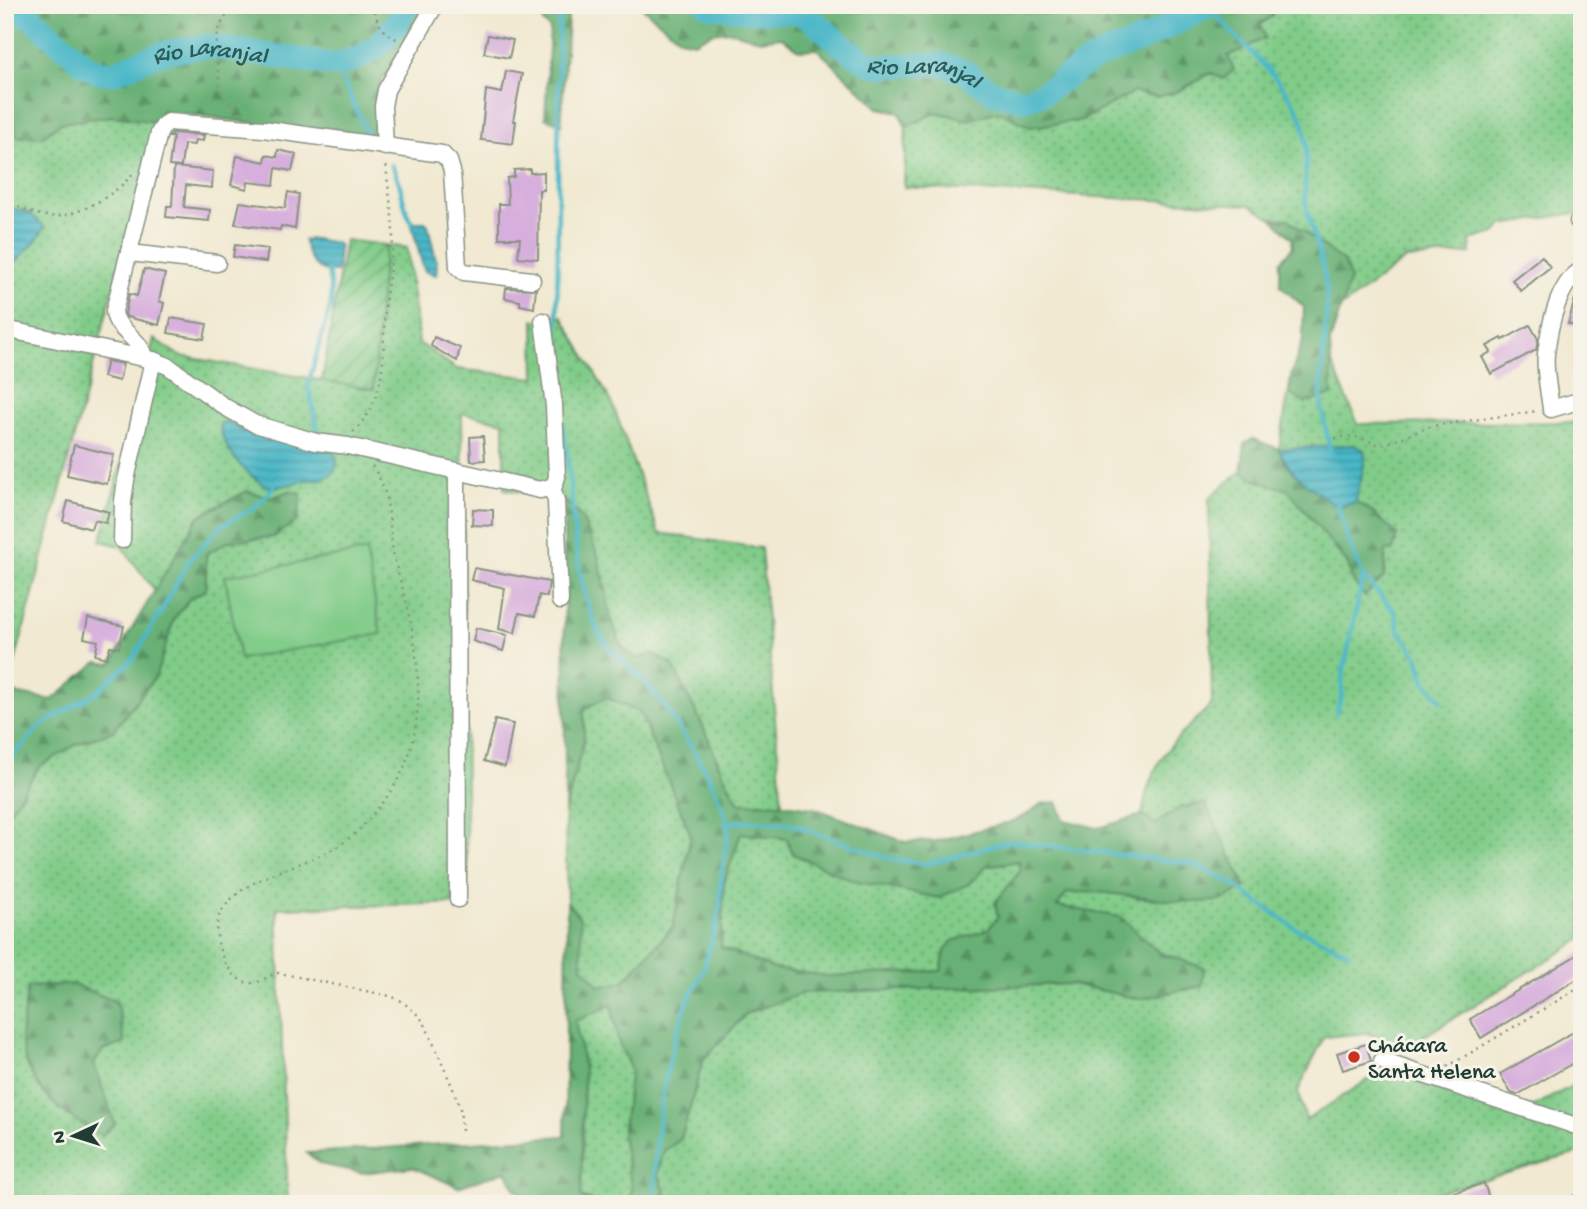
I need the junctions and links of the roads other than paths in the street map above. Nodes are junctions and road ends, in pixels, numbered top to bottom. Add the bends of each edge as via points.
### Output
1 (435, 5) edge
2 (385, 146) junction
3 (130, 253) junction
4 (218, 263) dead end
5 (1582, 270) edge
6 (532, 279) dead end
7 (543, 321) dead end
8 (5, 329) edge
9 (149, 359) junction
10 (1582, 400) edge
11 (457, 473) junction
12 (549, 489) junction
13 (122, 540) dead end
14 (560, 601) dead end
15 (458, 899) dead end
16 (1382, 1060) dead end
17 (1582, 1128) edge
18 (1582, 1201) edge
19 (1576, 1204) edge

1 - 2 street via 386,90
2 - 3 street via 168,122 159,133
2 - 6 street via 436,152 449,161 455,196 456,264 461,271
3 - 4 street
3 - 9 street via 114,316
5 - 10 street via 1565,284 1546,355 1551,409
7 - 12 street via 557,477
8 - 9 street
9 - 11 street via 168,366 244,419 300,438
9 - 13 street via 126,480
11 - 12 street
11 - 15 street
12 - 14 street via 556,501
16 - 17 street
18 - 19 street

